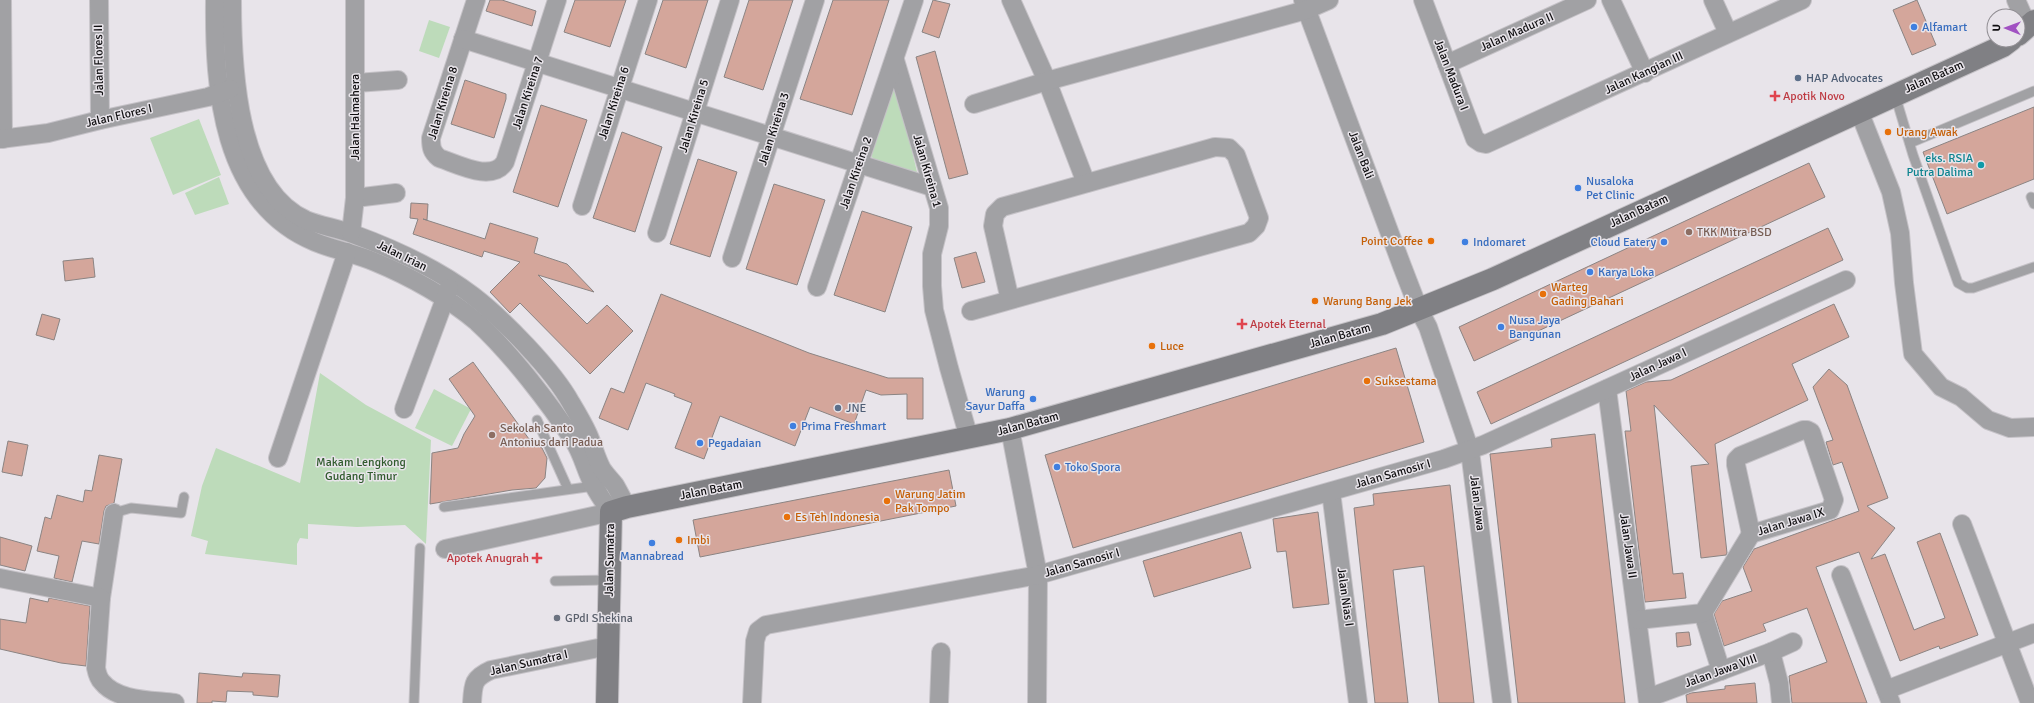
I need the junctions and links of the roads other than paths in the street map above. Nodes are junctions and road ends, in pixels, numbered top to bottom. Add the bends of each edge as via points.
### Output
1 (2, 0) edge
2 (98, 0) edge
3 (215, 0) edge
4 (232, 0) edge
5 (354, 0) edge
6 (476, 0) edge
7 (557, 0) edge
8 (648, 0) edge
9 (730, 0) edge
10 (815, 0) edge
11 (914, 0) edge
12 (1011, 0) edge
13 (1329, 0) edge
14 (1423, 0) edge
15 (1587, 0) edge
16 (1611, 0) edge
17 (1713, 0) edge
18 (1802, 0) edge
19 (2016, 0) edge
20 (1304, 5) edge
21 (2028, 29) edge
22 (1728, 33) junction
23 (463, 39) junction
24 (1999, 48) edge
25 (895, 60) junction
26 (538, 62) junction
27 (1447, 64) junction
28 (1645, 73) junction
29 (398, 80) dead end
30 (1047, 81) junction
31 (356, 83) junction
32 (237, 87) junction
33 (618, 88) junction
34 (2034, 91) edge
35 (219, 92) junction
36 (1895, 95) junction
37 (974, 104) dead end
38 (1859, 111) junction
39 (695, 113) junction
40 (100, 120) junction
41 (771, 136) junction
42 (1, 139) edge
43 (1910, 143) junction
44 (1486, 144) joint
45 (860, 165) junction
46 (484, 172) joint
47 (1086, 183) junction
48 (932, 187) junction
49 (396, 193) dead end
50 (355, 198) junction
51 (582, 206) dead end
52 (286, 216) junction
53 (351, 233) junction
54 (657, 233) dead end
55 (347, 252) junction
56 (732, 258) dead end
57 (2034, 267) edge
58 (1846, 280) dead end
59 (817, 287) dead end
60 (448, 290) junction
61 (1010, 300) junction
62 (1419, 310) junction
63 (971, 311) dead end
64 (482, 316) junction
65 (1607, 389) junction
66 (404, 409) dead end
67 (537, 420) dead end
68 (2034, 427) edge
69 (1010, 429) junction
70 (969, 438) junction
71 (1470, 451) junction
72 (278, 458) dead end
73 (594, 486) junction
74 (568, 489) junction
75 (1331, 492) junction
76 (184, 497) dead end
77 (444, 507) dead end
78 (619, 509) junction
79 (114, 513) joint
80 (1962, 524) dead end
81 (1751, 534) junction
82 (420, 548) dead end
83 (445, 549) dead end
84 (1038, 575) junction
85 (1841, 575) dead end
86 (0, 578) edge
87 (609, 580) junction
88 (555, 581) dead end
89 (102, 598) junction
90 (1703, 613) junction
91 (1638, 620) junction
92 (2034, 633) edge
93 (1793, 642) dead end
94 (2008, 642) junction
95 (608, 646) junction
96 (940, 652) dead end
97 (1771, 652) junction
98 (1721, 671) junction
99 (1889, 697) edge
100 (1648, 700) edge
101 (175, 703) edge
102 (414, 703) edge
103 (472, 703) edge
104 (607, 703) edge
105 (752, 703) edge
106 (939, 703) edge
107 (1037, 703) edge
108 (1358, 703) edge
109 (1502, 703) edge
110 (1781, 703) edge
111 (2030, 703) edge

1 - 42 street
2 - 40 street, Jalan Flores II
3 - 35 street, Jalan Irian via 214,49
4 - 32 street, Jalan Irian via 232,50
5 - 31 street, Jalan Halmahera
6 - 23 street, Jalan Kireina 8
7 - 26 street, Jalan Kireina 7
8 - 33 street, Jalan Kireina 6
9 - 39 street, Jalan Kireina 5
10 - 41 street, Jalan Kireina 3
11 - 25 street
12 - 30 street
13 - 20 street
14 - 27 street, Jalan Madura I
15 - 27 street, Jalan Madura II
16 - 28 street
17 - 22 street
18 - 22 street, Jalan Kangian III
19 - 21 street
20 - 30 street
20 - 62 street, Jalan Bali
22 - 28 street, Jalan Kangian III
23 - 26 street
23 - 46 street, Jalan Kireina 8 via 431,138 431,147 440,158
24 - 36 street, Jalan Batam
25 - 45 street, Jalan Kireina 2
25 - 48 street, Jalan Kireina 1
26 - 33 street
26 - 46 street, Jalan Kireina 7 via 505,162 497,171
27 - 44 street, Jalan Madura I via 1475,139 1481,144
28 - 44 street, Jalan Kangian III
29 - 31 street
30 - 37 street
30 - 47 street
31 - 50 street, Jalan Halmahera
32 - 35 street, Jalan Flores I
32 - 52 street, Jalan Irian via 254,158
33 - 39 street
33 - 51 street, Jalan Kireina 6
34 - 43 lane
35 - 40 street, Jalan Flores I via 208,97
35 - 52 street, Jalan Irian via 230,143 240,168 260,200
36 - 38 street, Jalan Batam
36 - 43 lane
38 - 62 street, Jalan Batam via 1493,279
38 - 68 street via 1893,199 1900,233 1913,354 1941,387 1961,397 1988,420 2010,428
39 - 41 street
39 - 54 street, Jalan Kireina 5
40 - 42 street, Jalan Flores I via 48,133
41 - 45 street
41 - 56 street, Jalan Kireina 3
43 - 57 lane via 1958,283 1973,288
45 - 48 street
45 - 59 street, Jalan Kireina 2
47 - 61 street via 1002,207 995,214 993,226
47 - 61 street via 1222,147 1233,150 1236,155 1259,218 1249,233
48 - 70 street, Jalan Kireina 1 via 939,208 940,226 932,254 934,310
49 - 50 street
50 - 53 street, Jalan Halmahera
52 - 53 street, Jalan Irian
52 - 55 street, Jalan Irian via 298,234
53 - 60 street, Jalan Irian via 423,266
55 - 60 street, Jalan Irian
55 - 72 street
58 - 65 street, Jalan Jawa I
60 - 64 street, Jalan Irian
60 - 66 street
61 - 63 street
62 - 69 street, Jalan Batam via 1375,326
62 - 71 street, Jalan Jawa via 1428,327
64 - 73 street, Jalan Irian via 575,442
64 - 78 street, Jalan Irian via 538,360 570,401 587,432 602,469 614,484
65 - 71 street, Jalan Jawa I
65 - 91 street, Jalan Jawa II
67 - 74 lane
69 - 70 street, Jalan Batam
69 - 84 street
70 - 78 street, Jalan Batam
71 - 75 street, Jalan Samosir I
71 - 109 street, Jalan Jawa
73 - 74 lane
73 - 78 street, Jalan Irian
74 - 77 lane
75 - 84 street, Jalan Samosir I
75 - 108 street, Jalan Nias I
76 - 79 lane via 181,513 132,508
78 - 83 street
78 - 87 street, Jalan Sumatra
79 - 89 street
80 - 94 street
81 - 81 street, Jalan Jawa IX via 1736,460 1740,456 1807,430 1810,432 1834,500 1833,505 1830,510
81 - 90 street, Jalan Jawa IX
82 - 102 lane
84 - 105 street, Jalan Samosir I via 766,625 758,631 755,641
84 - 107 street
85 - 99 street
86 - 89 street
87 - 88 lane
87 - 95 street, Jalan Sumatra
89 - 101 street via 96,668 101,681 122,695
90 - 91 street
90 - 98 street
91 - 100 street, Jalan Jawa II
92 - 94 street
93 - 97 street, Jalan Jawa VIII
94 - 99 street
94 - 111 street
95 - 103 street, Jalan Sumatra I via 491,670 480,675 476,681
95 - 104 street, Jalan Sumatra
96 - 106 street
97 - 98 street, Jalan Jawa VIII
97 - 110 street
98 - 100 street, Jalan Jawa VIII

